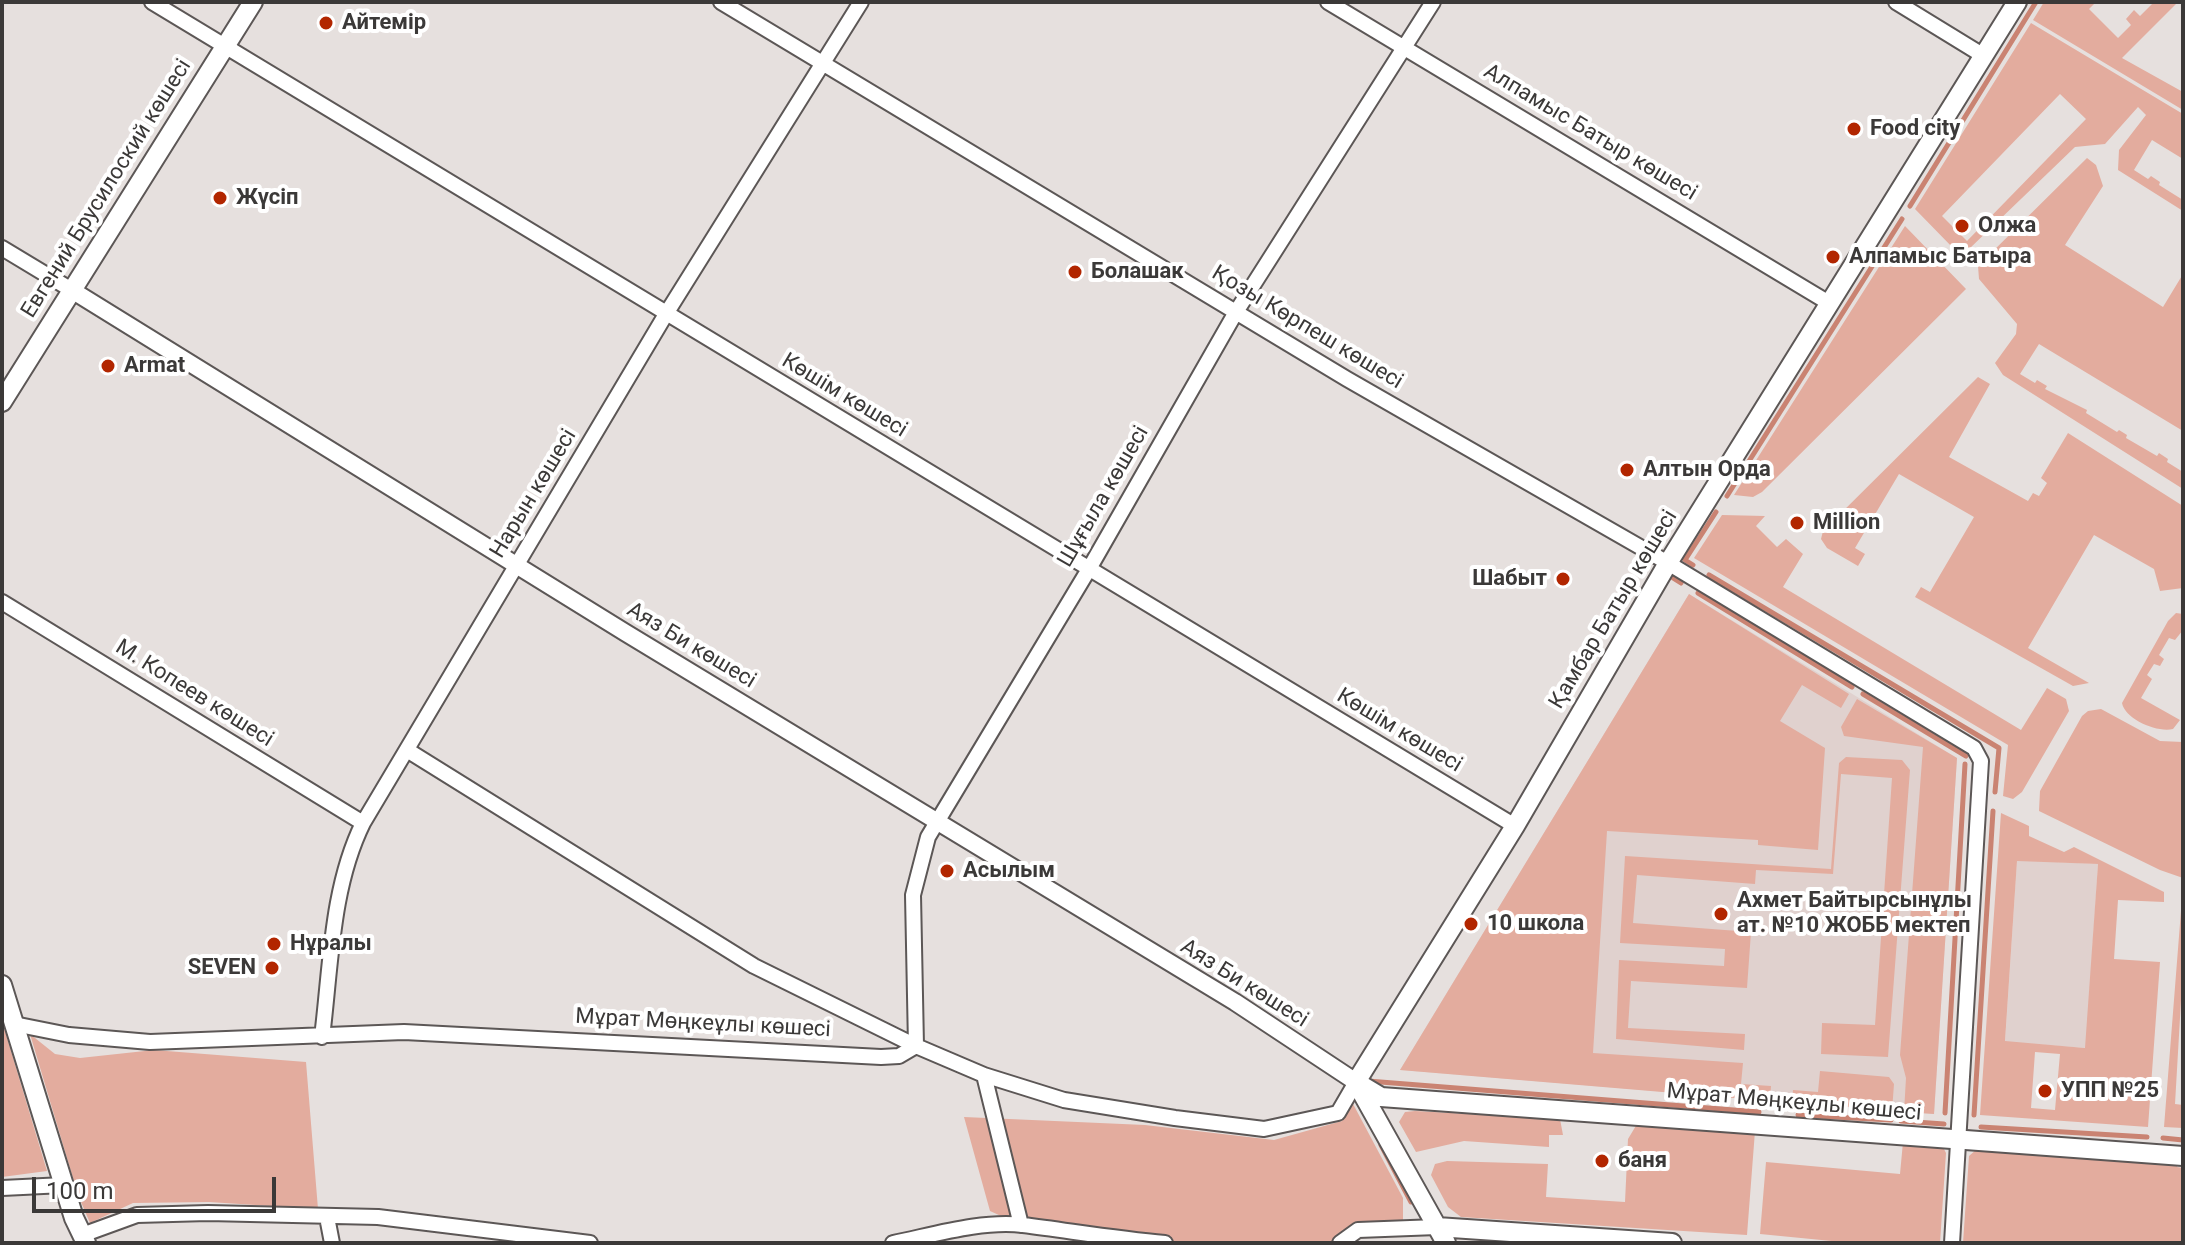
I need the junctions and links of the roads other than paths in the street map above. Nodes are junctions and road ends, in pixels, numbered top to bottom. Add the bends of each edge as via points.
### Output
1 (152, 2) edge
2 (253, 2) edge
3 (721, 2) edge
4 (861, 2) edge
5 (1328, 2) edge
6 (1433, 2) edge
7 (1896, 2) edge
8 (2017, 2) edge
9 (225, 47) junction
10 (1405, 48) junction
11 (1984, 56) junction
12 (822, 63) junction
13 (2, 248) edge
14 (70, 289) junction
15 (1829, 303) junction
16 (1236, 312) junction
17 (666, 314) junction
18 (2, 402) edge
19 (1668, 563) junction
20 (517, 566) junction
21 (1089, 569) junction
22 (2, 602) edge
23 (407, 750) junction
24 (936, 821) junction
25 (363, 823) junction
26 (1515, 826) junction
27 (2, 985) edge
28 (14, 1024) junction
29 (322, 1037) junction
30 (916, 1046) junction
31 (984, 1075) junction
32 (1356, 1082) junction
33 (1401, 1098) junction
34 (1377, 1121) junction
35 (1959, 1141) junction
36 (2183, 1156) edge
37 (64, 1185) junction
38 (2, 1188) edge
39 (327, 1217) junction
40 (1021, 1225) junction
41 (1441, 1235) edge
42 (84, 1239) edge
43 (332, 1243) edge
44 (590, 1243) edge
45 (893, 1243) edge
46 (1165, 1243) edge
47 (1340, 1243) edge
48 (1672, 1243) edge
49 (1952, 1243) edge

1 - 9 street, Көшім көшесі
2 - 9 main road, Евгений Брусилоский көшесі
3 - 12 street, Қозы Көрпеш көшесі
4 - 12 street, Нарын көшесі
5 - 10 street, Алпамыс Батыр көшесі
6 - 10 street, Шұғыла көшесі
7 - 11 street
8 - 11 main road, Қамбар Батыр көшесі
9 - 14 main road, Евгений Брусилоский көшесі
9 - 17 street, Көшім көшесі
10 - 15 street, Алпамыс Батыр көшесі
10 - 16 street, Шұғыла көшесі
11 - 15 main road, Қамбар Батыр көшесі
12 - 16 street, Қозы Көрпеш көшесі
12 - 17 street, Нарын көшесі
13 - 14 street, Аяз Би көшесі
14 - 18 main road, Евгений Брусилоский көшесі
14 - 20 street, Аяз Би көшесі
15 - 19 main road, Қамбар Батыр көшесі
16 - 19 street, Қозы Көрпеш көшесі
16 - 21 street, Шұғыла көшесі
17 - 20 street, Нарын көшесі
17 - 21 street, Көшім көшесі
19 - 26 main road, Қамбар Батыр көшесі
19 - 35 street, Қозы Көрпеш көшесі via 1979,754
20 - 23 street, Нарын көшесі
20 - 24 street, Аяз Би көшесі
21 - 24 street, Шұғыла көшесі
21 - 26 street, Көшім көшесі
22 - 25 street, М. Копеев көшесі
23 - 25 street, Нарын көшесі
23 - 30 street via 754,966
24 - 30 street, Шұғыла көшесі via 913,895
24 - 32 street, Аяз Би көшесі via 1235,1002
25 - 29 street, Нарын көшесі via 340,888
26 - 32 main road, Қамбар Батыр көшесі
27 - 28 main road
28 - 29 street, Мұрат Мөңкеұлы көшесі via 150,1042
28 - 37 main road
29 - 30 street, Мұрат Мөңкеұлы көшесі via 404,1032 881,1057 899,1056
30 - 31 street
31 - 32 street via 1064,1100 1264,1129 1338,1113
31 - 40 street
32 - 33 main road, Мұрат Мөңкеұлы көшесі via 1381,1097
32 - 34 main road
33 - 34 main road
33 - 35 main road, Мұрат Мөңкеұлы көшесі
34 - 41 main road
35 - 36 main road, Мұрат Мөңкеұлы көшесі
35 - 49 street
37 - 38 street
37 - 42 main road
39 - 42 street via 137,1215
39 - 43 street
39 - 44 street via 378,1217
40 - 45 street
40 - 46 street
41 - 47 street via 1358,1230
41 - 48 main road

